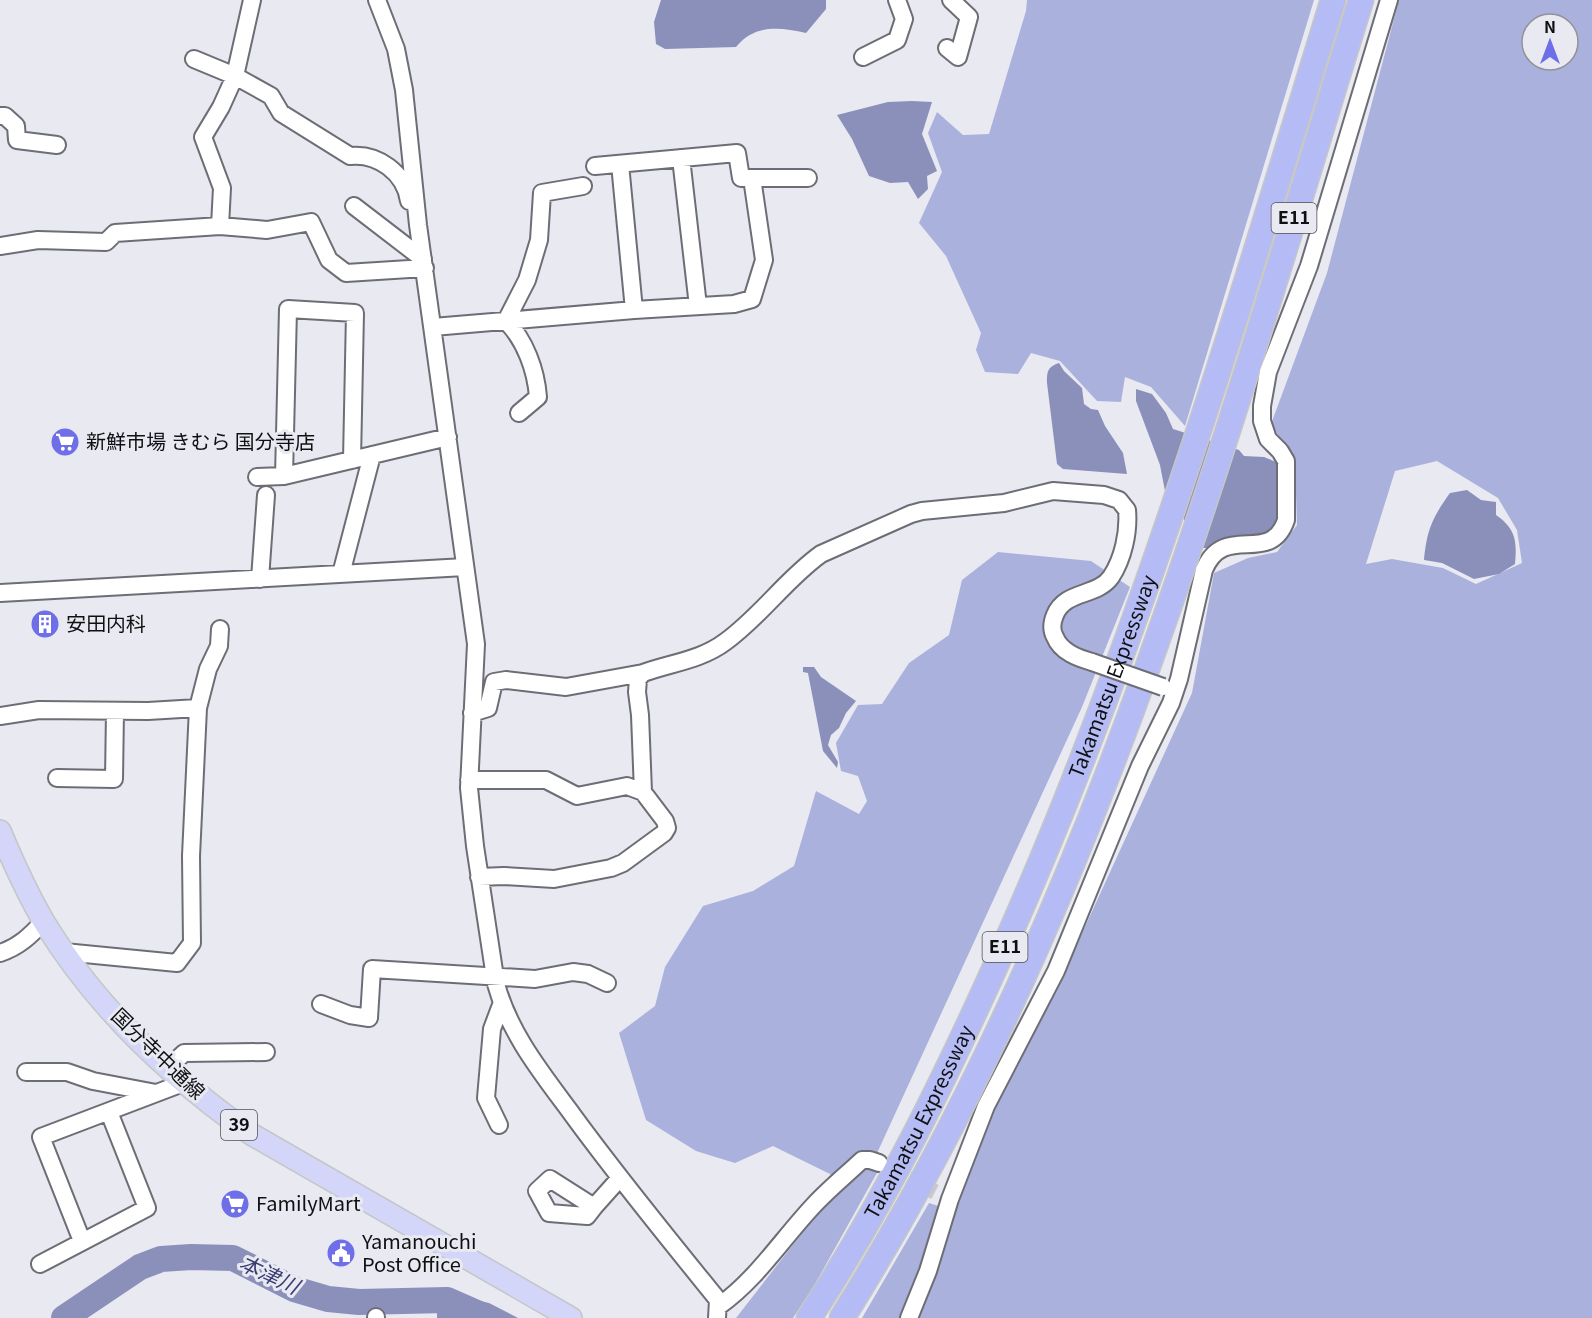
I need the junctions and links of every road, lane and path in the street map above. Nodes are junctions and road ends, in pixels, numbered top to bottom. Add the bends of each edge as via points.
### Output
1 (252, 0) edge
2 (377, 0) edge
3 (897, 0) edge
4 (951, 0) edge
5 (1333, 0) edge
6 (1361, 0) edge
7 (1389, 0) edge
8 (948, 48) dead end
9 (864, 57) dead end
10 (194, 59) dead end
11 (235, 75) junction
12 (0, 116) edge
13 (57, 145) dead end
14 (681, 158) junction
15 (620, 164) junction
16 (595, 166) dead end
17 (752, 178) junction
18 (808, 178) dead end
19 (582, 186) dead end
20 (354, 206) dead end
21 (418, 225) junction
22 (220, 226) junction
23 (0, 246) edge
24 (424, 264) junction
25 (698, 306) junction
26 (634, 310) junction
27 (506, 321) junction
28 (434, 327) junction
29 (519, 413) dead end
30 (448, 437) junction
31 (372, 455) junction
32 (352, 460) junction
33 (284, 476) junction
34 (257, 477) dead end
35 (266, 495) dead end
36 (465, 567) junction
37 (341, 574) junction
38 (260, 579) junction
39 (0, 593) edge
40 (219, 629) dead end
41 (643, 673) junction
42 (1169, 689) junction
43 (198, 708) junction
44 (115, 711) junction
45 (472, 713) junction
46 (0, 716) edge
47 (57, 778) dead end
48 (469, 780) junction
49 (643, 792) junction
50 (0, 831) edge
51 (479, 877) junction
52 (44, 921) junction
53 (64, 952) junction
54 (0, 953) edge
55 (494, 977) junction
56 (607, 982) dead end
57 (321, 1004) dead end
58 (501, 1005) junction
59 (266, 1052) dead end
60 (26, 1072) dead end
61 (175, 1076) junction
62 (156, 1093) junction
63 (109, 1112) junction
64 (499, 1125) dead end
65 (879, 1163) tunnel mouth
66 (619, 1179) junction
67 (935, 1192) tunnel mouth
68 (951, 1199) junction
69 (594, 1207) dead end
70 (82, 1241) junction
71 (40, 1264) dead end
72 (718, 1312) edge
73 (571, 1318) edge
74 (809, 1318) edge
75 (842, 1318) edge
76 (909, 1318) edge

1 - 11 street
2 - 21 street via 396,49 404,90
3 - 9 street via 904,19 897,40
4 - 8 street via 969,17 958,57
5 - 74 highway, Takamatsu Expressway / E11 via 1157,556 1045,856 972,1021 888,1186
6 - 75 highway, Takamatsu Expressway / E11 via 1184,561 1136,700 1064,883 1002,1024 914,1199
7 - 42 street via 1310,266 1268,372 1262,421 1268,439 1286,461 1286,520 1279,535 1271,541 1228,545 1209,559
10 - 11 street
11 - 21 street via 271,96 281,112 350,156 374,157 398,174 408,190 411,221
11 - 22 street via 202,136 222,188
12 - 13 street via 16,126 17,140
14 - 15 street
14 - 17 street via 737,153 741,178
14 - 25 street
15 - 16 street
15 - 26 street
17 - 18 street
17 - 25 street via 764,260 752,299
19 - 27 street via 542,193 539,240 527,280
20 - 24 street
21 - 24 street
22 - 23 street via 115,233 106,242 38,240
22 - 24 street via 267,230 310,222 329,260 346,273
24 - 28 street
25 - 26 street
26 - 27 street
27 - 28 street
27 - 29 street via 517,332 537,378 538,397
28 - 30 street
30 - 31 street
30 - 36 street
31 - 32 street
31 - 37 street
32 - 33 street
32 - 33 street via 355,313 288,309
33 - 34 street
35 - 38 street
36 - 37 street
36 - 45 street via 476,644
37 - 38 street
38 - 39 street
40 - 43 street via 219,646 208,669
41 - 42 street, bridge via 694,658 725,642 808,563 838,545 922,511 1004,503 1053,491 1104,495 1119,500 1127,510 1124,546 1111,577 1106,584 1066,601 1057,609 1052,620 1053,632 1061,647 1073,655
41 - 45 street via 566,687 494,682 488,708
41 - 49 street via 637,692
42 - 68 street via 1056,971 986,1106
43 - 44 street
43 - 53 street via 191,856 192,943 177,963
44 - 46 street via 39,710
44 - 47 street via 114,779
45 - 48 street
48 - 49 street via 546,780 577,796 627,786
48 - 51 street
49 - 51 street via 667,828 623,863 554,879
50 - 52 main road, 国分寺中通線 / 39
51 - 55 street
52 - 53 main road, 国分寺中通線 / 39
52 - 54 street via 29,937
53 - 61 main road, 国分寺中通線 / 39 via 129,1032
55 - 56 street via 535,979 573,972
55 - 57 street via 372,969 369,1018
55 - 58 street
58 - 64 street via 492,1029 486,1098
58 - 66 street via 537,1066
59 - 61 street via 184,1053
60 - 62 street via 67,1072
61 - 62 street
61 - 73 main road, 国分寺中通線 / 39 via 251,1134
62 - 63 street
63 - 70 street via 147,1208
63 - 70 street via 41,1137
65 - 72 street via 862,1160 815,1203
66 - 69 street
66 - 72 street via 718,1300
67 - 68 street
68 - 76 street
70 - 71 street

